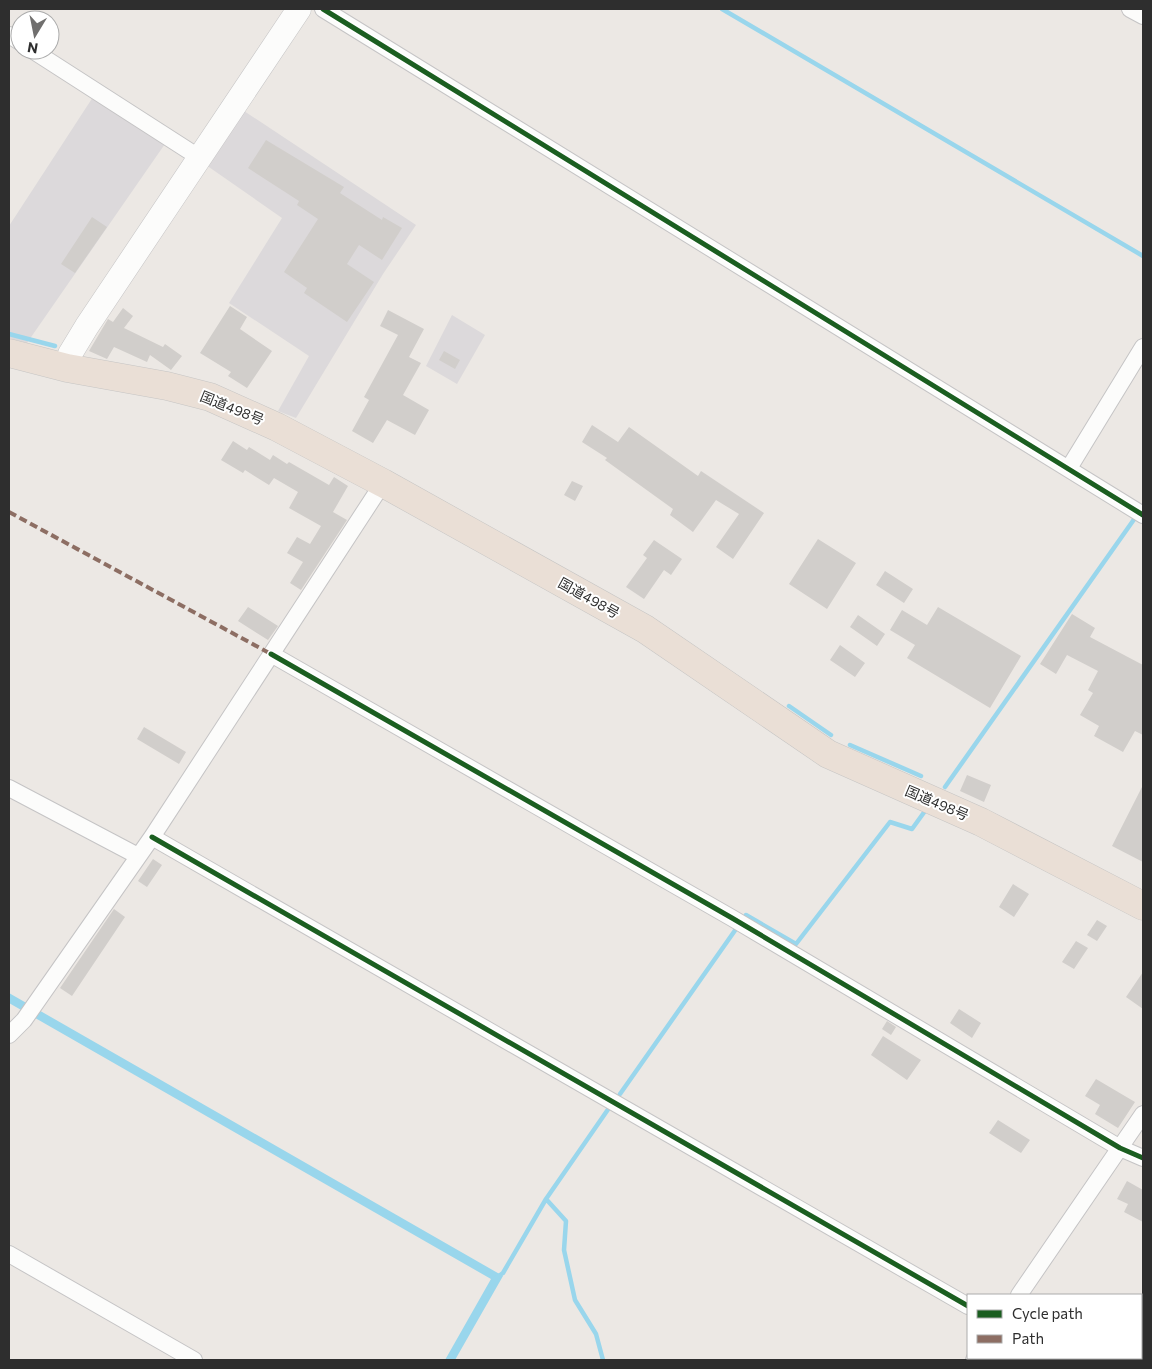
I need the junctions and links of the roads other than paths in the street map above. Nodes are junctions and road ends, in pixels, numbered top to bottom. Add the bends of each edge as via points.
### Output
1 (299, 9) edge
2 (323, 9) edge
3 (1130, 9) edge
4 (1143, 16) edge
5 (48, 60) edge
6 (200, 158) junction
7 (1143, 347) edge
8 (9, 353) edge
9 (67, 368) junction
10 (1069, 468) junction
11 (383, 483) junction
12 (1143, 515) edge
13 (271, 654) junction
14 (9, 788) edge
15 (152, 836) junction
16 (138, 856) junction
17 (1143, 906) edge
18 (9, 1035) edge
19 (1143, 1114) edge
20 (1120, 1148) junction
21 (1143, 1158) edge
22 (9, 1254) edge
23 (1020, 1294) edge
24 (967, 1305) edge
25 (194, 1360) edge

1 - 6 street
2 - 10 street
3 - 4 street
5 - 6 street
6 - 9 street via 87,326 70,354
7 - 10 street
8 - 9 highway, 国道498号
9 - 11 highway, 国道498号 via 210,397 277,427
10 - 12 street
11 - 13 street
11 - 17 highway, 国道498号 via 645,629 828,754 981,822
13 - 15 street
13 - 20 street via 732,918
14 - 16 street
15 - 16 street
15 - 24 street
16 - 18 street via 24,1020
19 - 20 street
20 - 21 street
20 - 23 street
22 - 25 street

